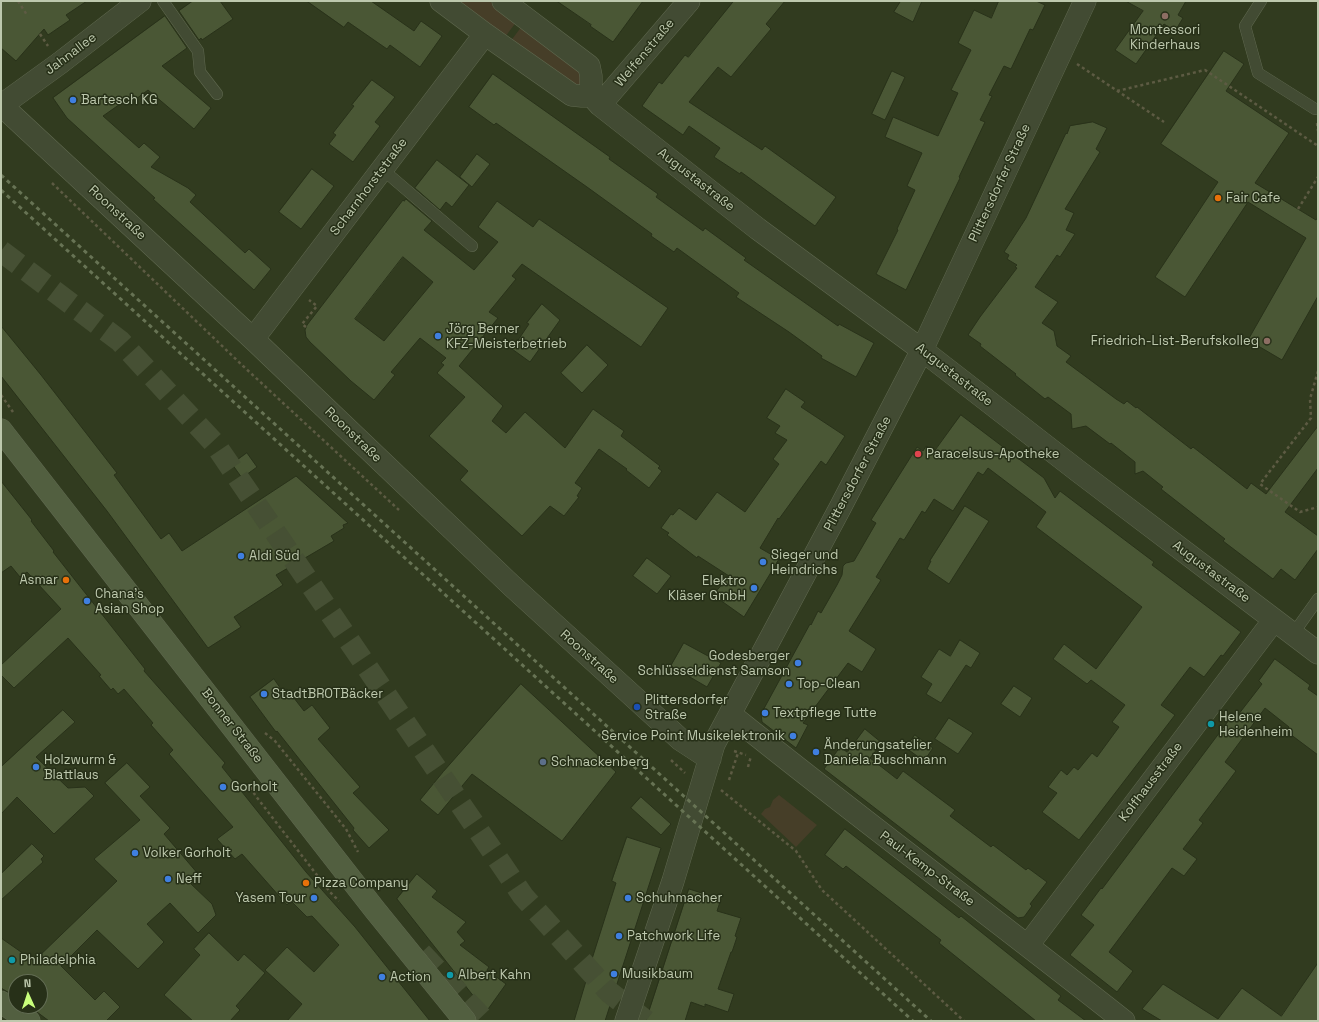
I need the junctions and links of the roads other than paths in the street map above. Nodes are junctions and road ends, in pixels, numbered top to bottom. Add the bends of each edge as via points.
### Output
1 (140, 1) edge
2 (163, 1) edge
3 (441, 1) edge
4 (503, 1) edge
5 (689, 1) edge
6 (1085, 1) edge
7 (1261, 1) edge
8 (485, 34) junction
9 (217, 94) dead end
10 (596, 100) junction
11 (1, 105) edge
12 (1315, 109) dead end
13 (382, 169) junction
14 (472, 246) dead end
15 (253, 339) junction
16 (922, 350) junction
17 (1, 430) edge
18 (1318, 599) edge
19 (1274, 620) junction
20 (1293, 634) junction
21 (1318, 653) edge
22 (730, 714) junction
23 (710, 759) junction
24 (1028, 945) junction
25 (1, 1002) edge
26 (29, 1021) edge
27 (465, 1021) edge
28 (626, 1021) edge
29 (1124, 1021) edge

1 - 11 street, Jahnallee
2 - 9 lane via 198,51 200,72
3 - 8 street
4 - 10 street via 589,66 591,88
5 - 10 street, Welfenstraße
6 - 16 street, Plittersdorfer Straße
7 - 12 lane via 1245,26 1258,73
8 - 10 street via 572,95
8 - 13 street, Scharnhorststraße
10 - 16 street, Augustastraße via 758,229
11 - 15 street, Roonstraße
13 - 14 lane
13 - 15 street, Scharnhorststraße
15 - 23 street, Roonstraße via 512,586 681,740
16 - 19 street, Augustastraße
16 - 22 street, Plittersdorfer Straße
17 - 27 main road, Bonner Straße
18 - 20 lane
19 - 20 street, Augustastraße
19 - 24 street, Kolfhausstraße
20 - 21 street, Augustastraße
22 - 23 street, Plittersdorfer Straße via 714,744
22 - 24 street, Paul-Kemp-Straße
23 - 28 street, Plittersdorfer Straße via 673,881
24 - 29 street, Paul-Kemp-Straße
25 - 26 main road

